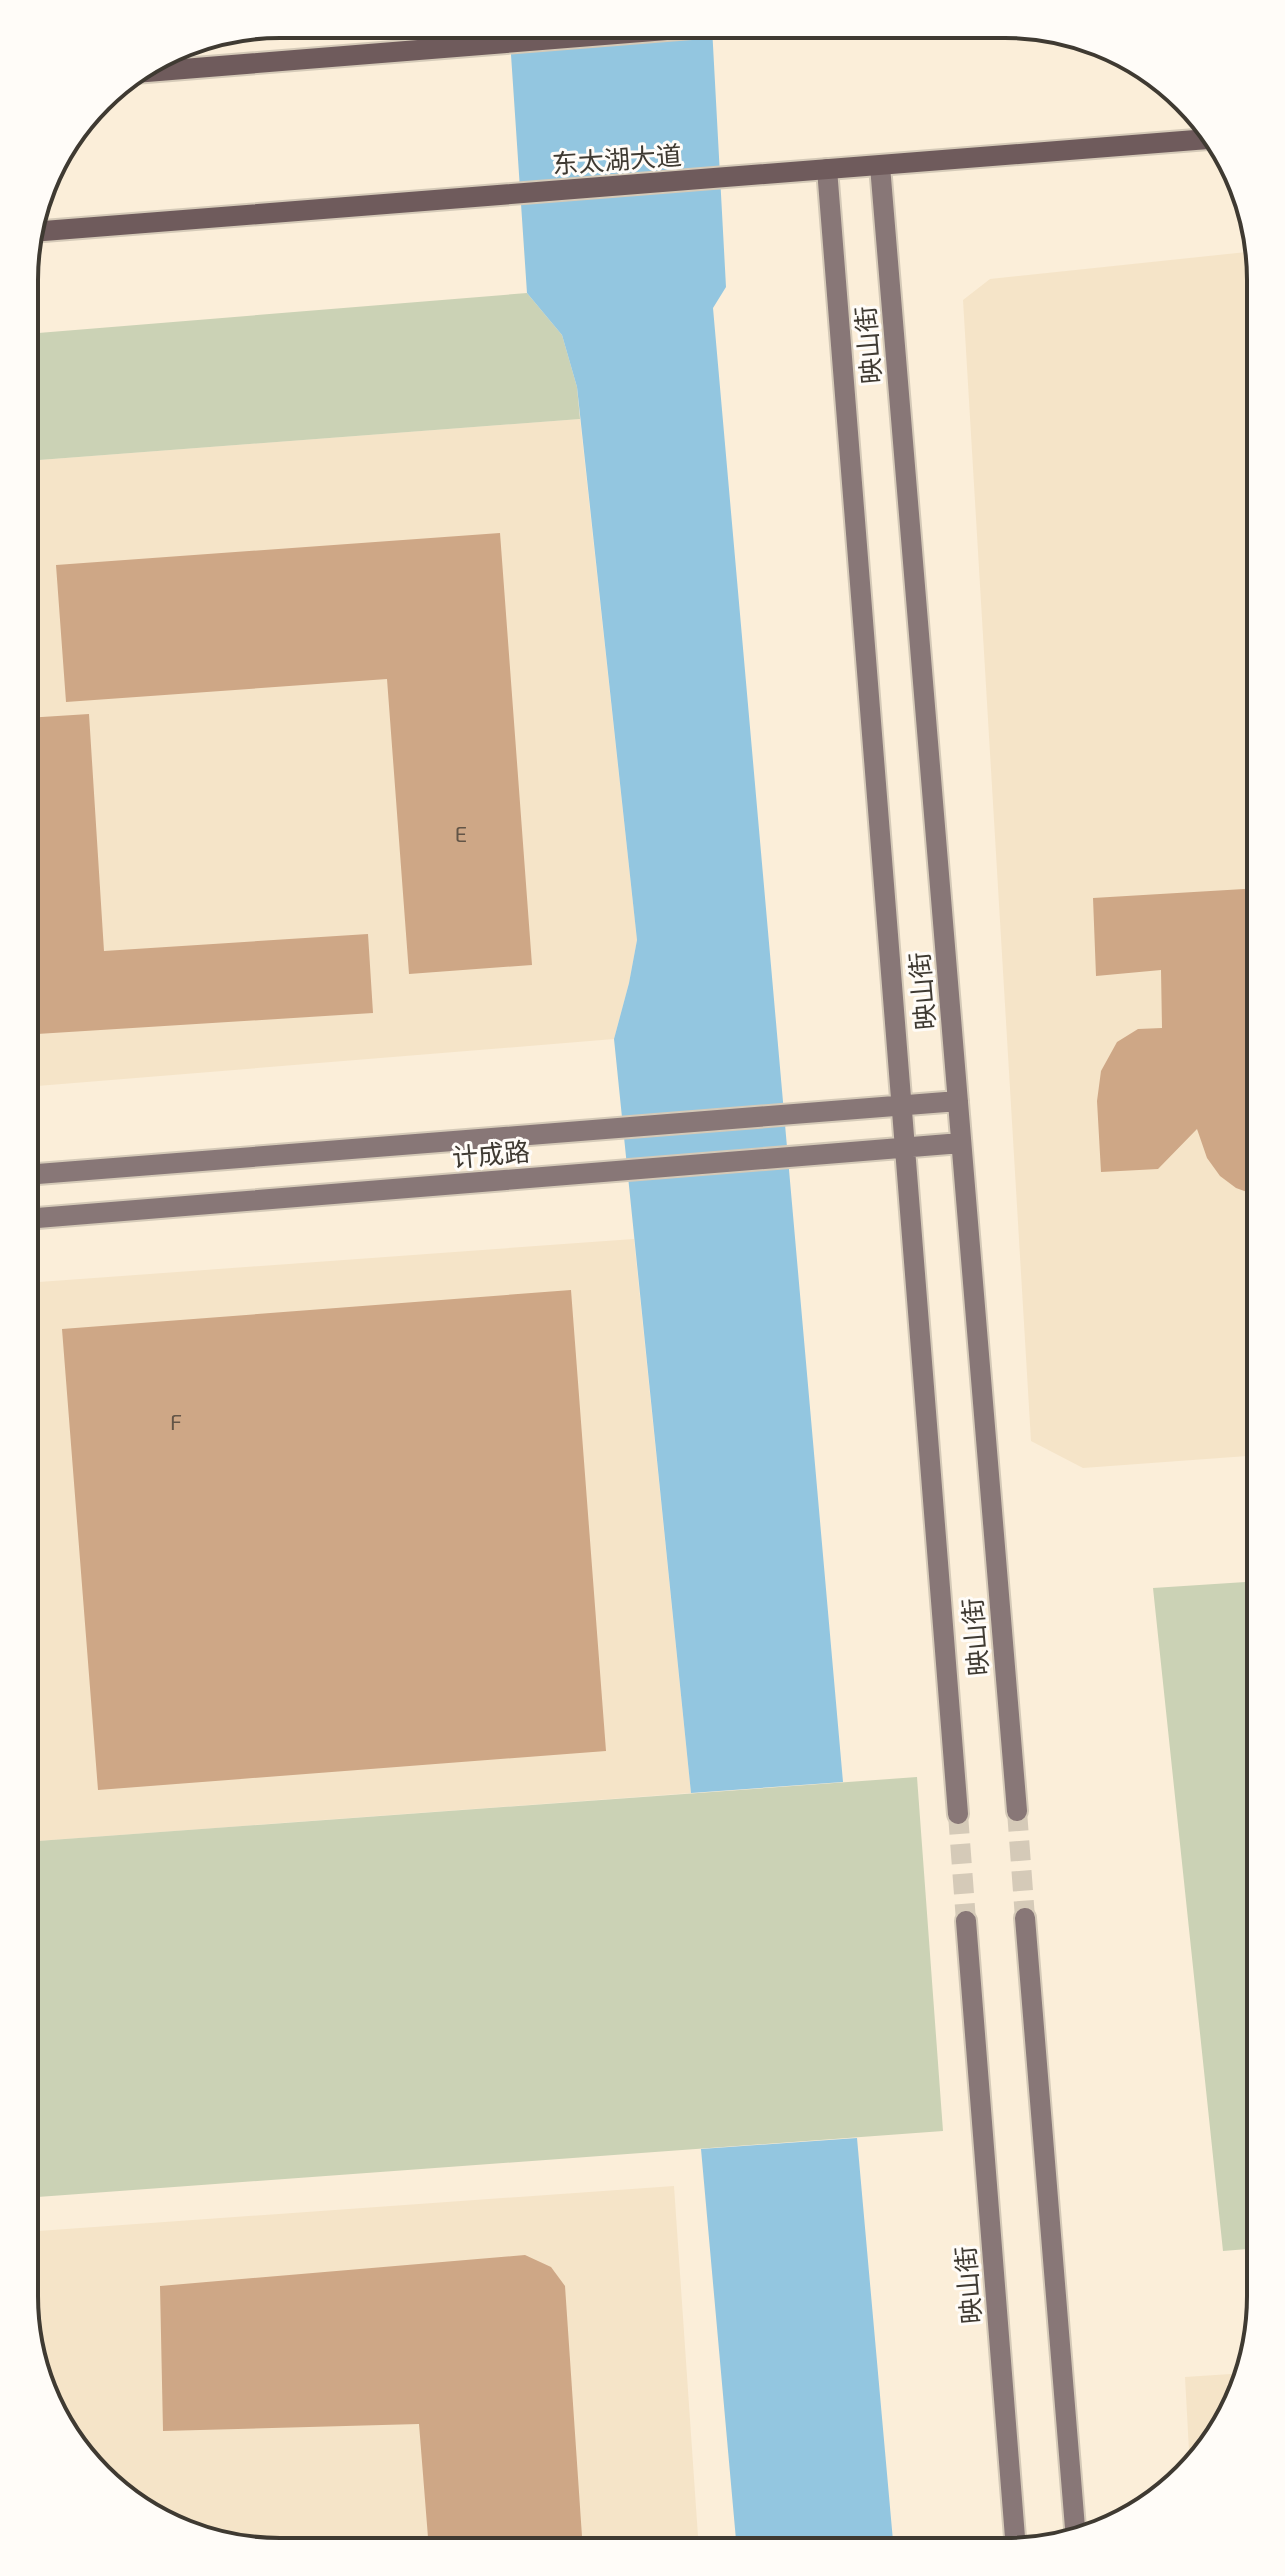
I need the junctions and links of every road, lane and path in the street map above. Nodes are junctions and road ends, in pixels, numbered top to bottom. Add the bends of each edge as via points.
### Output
1 (568, 38) edge
2 (157, 71) edge
3 (1202, 140) edge
4 (880, 166) junction
5 (827, 169) junction
6 (43, 231) edge
7 (958, 1101) junction
8 (901, 1105) junction
9 (961, 1143) junction
10 (904, 1148) junction
11 (39, 1174) edge
12 (39, 1218) edge
13 (1017, 1811) tunnel mouth
14 (958, 1814) tunnel mouth
15 (1025, 1918) tunnel mouth
16 (966, 1921) tunnel mouth
17 (1075, 2527) edge
18 (1015, 2537) edge

1 - 2 main road
3 - 4 main road, 东太湖大道
4 - 5 main road, 东太湖大道
4 - 7 street, 映山街
5 - 6 main road, 东太湖大道
5 - 8 street, 映山街
7 - 8 street, 计成路
7 - 9 street, 映山街
8 - 10 street, 映山街
8 - 11 street, 计成路
9 - 10 street, 计成路
9 - 13 street, 映山街
10 - 12 street, 计成路
10 - 14 street, 映山街
15 - 17 street
16 - 18 street, 映山街

